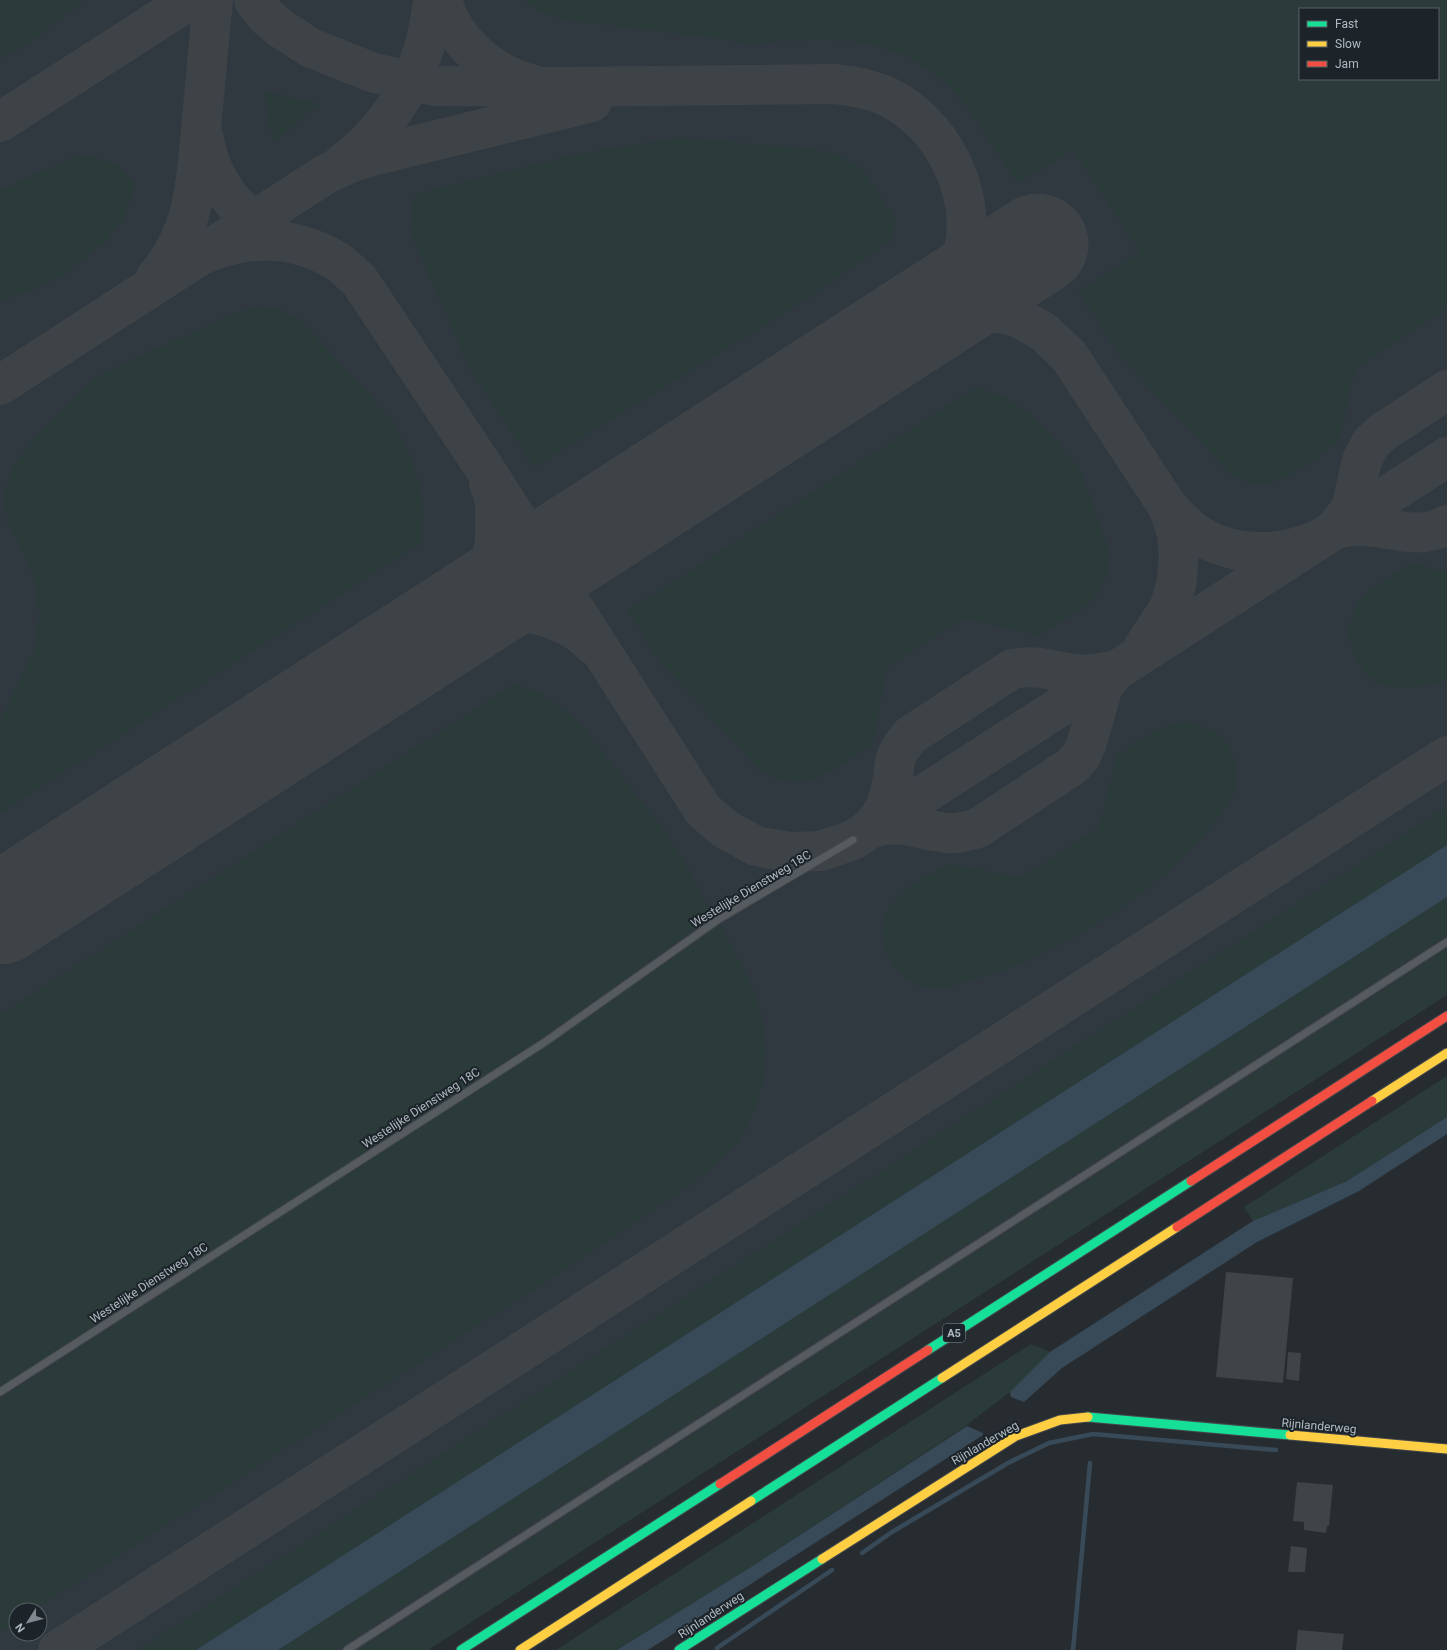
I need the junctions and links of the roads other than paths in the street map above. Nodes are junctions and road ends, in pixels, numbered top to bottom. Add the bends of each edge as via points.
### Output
1 (853, 840) dead end
2 (1447, 942) edge
3 (1447, 1016) edge
4 (1447, 1052) edge
5 (0, 1392) edge
6 (1447, 1449) edge
7 (346, 1650) edge
8 (461, 1650) edge
9 (520, 1650) edge
10 (679, 1650) edge

1 - 5 lane, Westelijke Dienstweg 18C via 719,918 545,1042
2 - 7 lane
3 - 8 main road, A5
4 - 9 main road, A5
6 - 10 main road, Rijnlanderweg via 1091,1417 1060,1420 1016,1436

